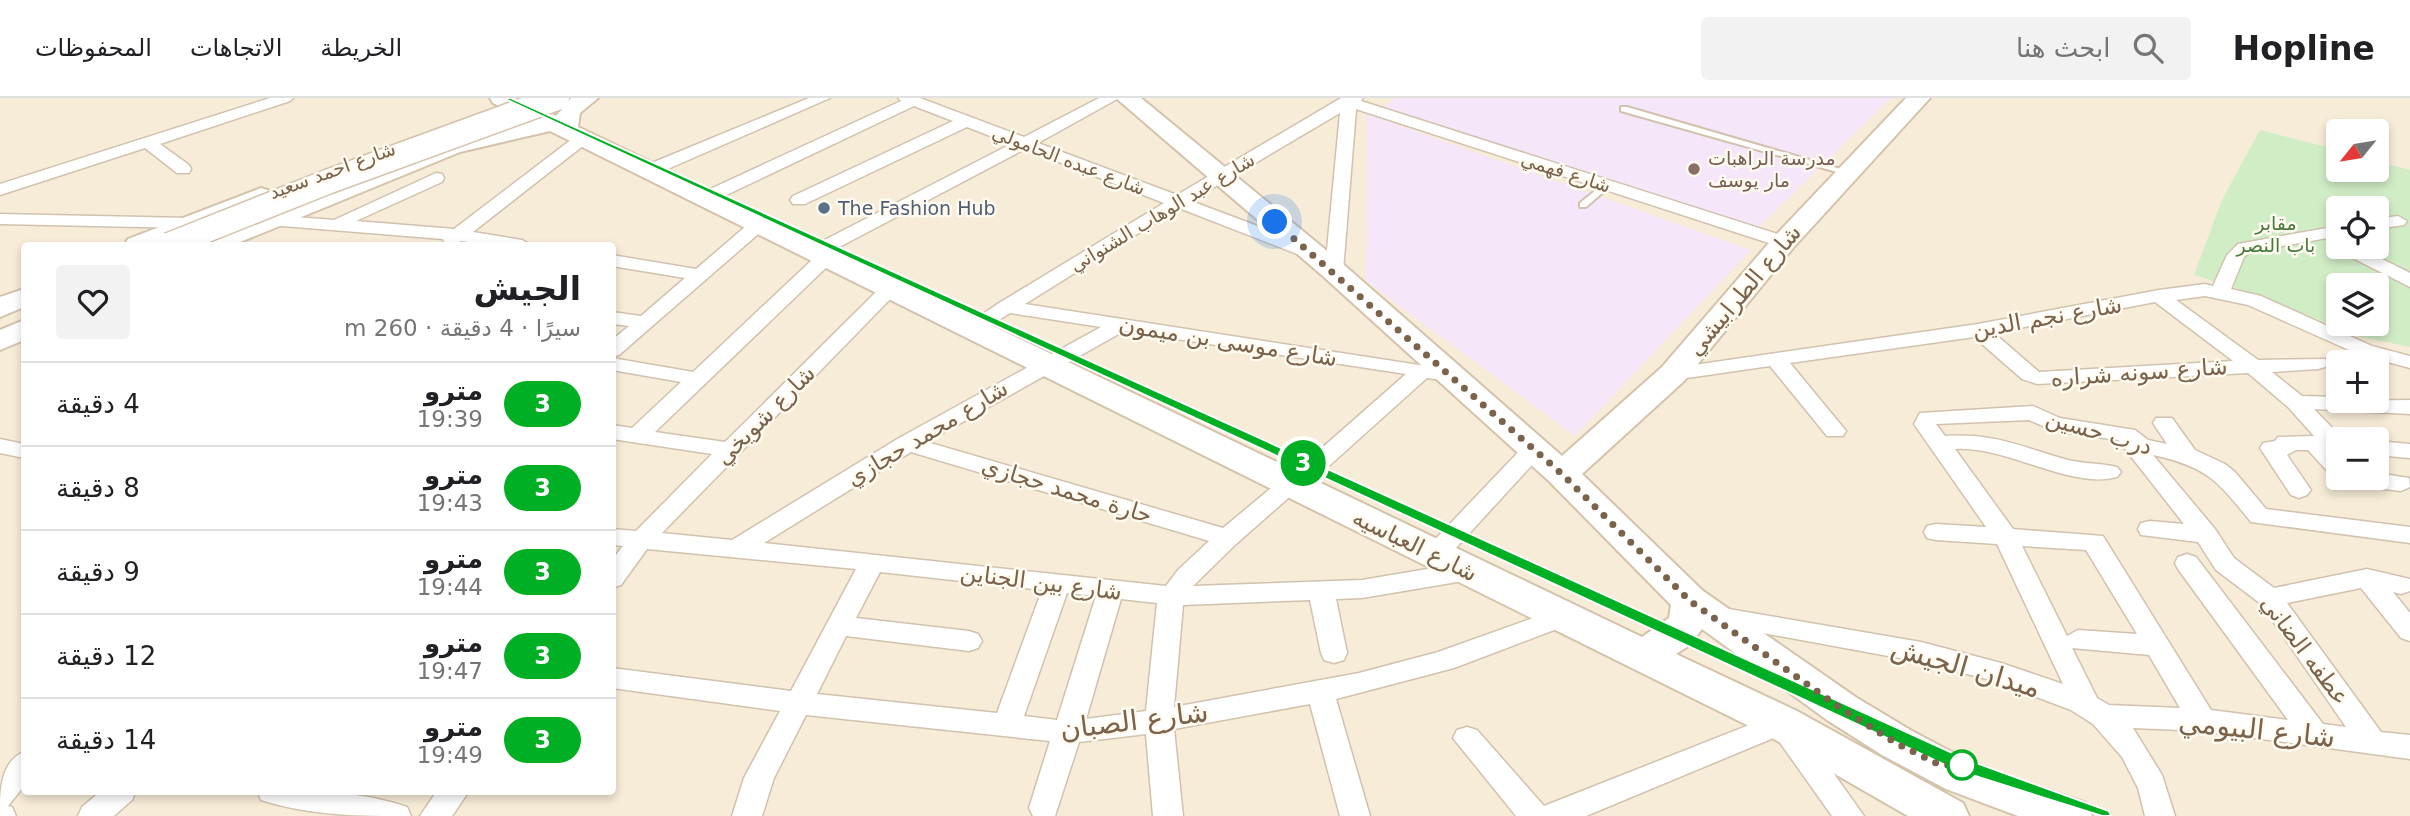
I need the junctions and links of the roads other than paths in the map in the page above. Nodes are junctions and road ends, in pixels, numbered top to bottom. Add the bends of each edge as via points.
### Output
1 (285, 98) edge
2 (587, 98) edge
3 (822, 98) edge
4 (1111, 98) edge
5 (1127, 98) edge
6 (1919, 98) edge
7 (909, 99) edge
8 (1351, 99) edge
9 (514, 100) edge
10 (1624, 109) dead end
11 (566, 118) edge
12 (968, 121) junction
13 (147, 142) junction
14 (1024, 143) junction
15 (401, 145) junction
16 (436, 165) junction
17 (183, 169) dead end
18 (648, 171) junction
19 (1847, 172) junction
20 (1220, 176) junction
21 (1606, 185) junction
22 (0, 190) edge
23 (713, 194) dead end
24 (799, 200) dead end
25 (1179, 202) junction
26 (1583, 205) dead end
27 (0, 219) edge
28 (270, 220) junction
29 (2398, 220) dead end
30 (2389, 222) edge
31 (338, 223) junction
32 (758, 225) junction
33 (2326, 233) edge
34 (189, 234) edge
35 (451, 240) edge
36 (151, 242) edge
37 (177, 242) edge
38 (217, 242) edge
39 (479, 242) edge
40 (1784, 242) junction
41 (1312, 253) junction
42 (820, 255) junction
43 (2367, 259) edge
44 (616, 261) edge
45 (1334, 271) junction
46 (699, 275) junction
47 (2410, 281) edge
48 (890, 289) junction
49 (2220, 292) junction
50 (2159, 296) junction
51 (21, 298) edge
52 (1006, 307) junction
53 (0, 308) edge
54 (21, 310) edge
55 (616, 319) edge
56 (0, 320) edge
57 (21, 321) edge
58 (645, 323) junction
59 (1121, 325) junction
60 (971, 329) junction
61 (21, 330) edge
62 (1978, 330) junction
63 (0, 331) edge
64 (0, 341) edge
65 (616, 348) edge
66 (1775, 359) junction
67 (2410, 362) edge
68 (2318, 363) dead end
69 (1044, 364) junction
70 (616, 365) edge
71 (2251, 365) junction
72 (1436, 373) junction
73 (1673, 374) junction
74 (698, 379) junction
75 (2296, 402) junction
76 (2410, 407) edge
77 (2164, 423) dead end
78 (1835, 431) dead end
79 (616, 433) edge
80 (2124, 434) junction
81 (637, 436) junction
82 (2326, 440) edge
83 (907, 443) junction
84 (1937, 443) junction
85 (2326, 444) edge
86 (0, 446) edge
87 (1534, 449) junction
88 (2389, 449) edge
89 (21, 450) edge
90 (729, 450) junction
91 (2410, 451) edge
92 (2187, 455) junction
93 (2109, 472) dead end
94 (1562, 474) junction
95 (2389, 482) edge
96 (2402, 483) dead end
97 (1292, 485) junction
98 (2299, 490) dead end
99 (2150, 529) dead end
100 (1936, 532) dead end
101 (2004, 534) junction
102 (2206, 535) junction
103 (2410, 535) edge
104 (616, 538) edge
105 (1227, 538) junction
106 (640, 541) junction
107 (736, 549) junction
108 (1435, 555) junction
109 (872, 562) junction
110 (2187, 563) dead end
111 (1469, 571) junction
112 (616, 574) edge
113 (2367, 578) junction
114 (1057, 584) junction
115 (2401, 585) dead end
116 (1111, 590) junction
117 (1321, 591) junction
118 (1172, 596) junction
119 (2270, 598) junction
120 (1699, 608) junction
121 (1562, 617) junction
122 (840, 626) junction
123 (2410, 631) edge
124 (2078, 640) dead end
125 (969, 641) dead end
126 (2159, 646) junction
127 (1334, 653) dead end
128 (1640, 654) junction
129 (616, 679) edge
130 (1320, 691) junction
131 (800, 703) junction
132 (2095, 710) junction
133 (2202, 720) junction
134 (1159, 721) junction
135 (1782, 723) junction
136 (1006, 726) junction
137 (1067, 732) junction
138 (2314, 734) junction
139 (1467, 738) dead end
140 (2372, 742) junction
141 (2410, 747) edge
142 (21, 768) edge
143 (1865, 769) junction
144 (117, 795) edge
145 (292, 795) edge
146 (451, 795) edge
147 (0, 796) edge
148 (1954, 796) edge
149 (1044, 808) dead end
150 (93, 816) edge
151 (396, 816) edge
152 (435, 816) edge
153 (747, 816) edge
154 (1168, 816) edge
155 (1355, 816) edge
156 (1534, 816) edge
157 (1553, 816) edge
158 (1849, 816) edge
159 (1914, 816) edge
160 (2021, 816) edge
161 (2070, 816) edge
162 (2160, 816) edge

1 - 13 street
2 - 11 main road via 566,117 566,128
3 - 18 street
4 - 14 street
5 - 20 main road
6 - 19 main road, شارع الطرابيشي
7 - 12 street, شارع عبده الحامولي
7 - 23 street
8 - 20 street, شارع عبد الوهاب الشنواني
8 - 21 street, شارع فهمي
8 - 45 street
9 - 11 main road, شارع العباسيه
9 - 15 main road, شارع احمد سعيد
10 - 19 lane
11 - 16 main road, شارع احمد سعيد via 486,137
11 - 18 main road, شارع العباسيه
11 - 34 main road, bridge via 330,186
11 - 35 street
11 - 37 main road, bridge via 327,182
12 - 14 street, شارع عبده الحامولي
12 - 24 street
13 - 17 street
13 - 22 street
14 - 25 street, شارع عبده الحامولي
14 - 42 street
15 - 16 main road via 438,140
15 - 34 main road, شارع احمد سعيد
16 - 28 main road, شارع احمد سعيد
16 - 31 street
18 - 32 main road, شارع العباسيه
19 - 40 main road, شارع الطرابيشي
20 - 25 street, شارع عبد الوهاب الشنواني
20 - 41 main road
21 - 26 lane
21 - 40 street, شارع فهمي
25 - 41 street, شارع عبده الحامولي
25 - 52 street, شارع عبد الوهاب الشنواني
27 - 34 street
28 - 31 street
28 - 38 main road, شارع احمد سعيد
29 - 30 street
31 - 35 street
32 - 42 main road, شارع العباسيه
32 - 46 street
33 - 49 street via 2244,248 2236,255
34 - 36 main road, شارع احمد سعيد
35 - 39 street
40 - 73 main road, شارع الطرابيشي
41 - 45 main road
42 - 48 main road, شارع العباسيه
42 - 74 street
43 - 47 street
44 - 46 street
45 - 72 main road
46 - 58 street
48 - 60 main road, شارع العباسيه
48 - 90 street, شارع شويخي
49 - 50 street, شارع نجم الدين
49 - 67 street, شارع نجم الدين via 2262,303 2365,349
50 - 62 street, شارع نجم الدين
50 - 71 street
51 - 53 main road
52 - 59 street, شارع موسى بن ميمون
52 - 60 street, شارع عبد الوهاب الشنواني
54 - 56 main road
55 - 58 street
57 - 63 main road
58 - 65 street
59 - 69 street, شارع محمد حجازي
59 - 72 street, شارع موسى بن ميمون
60 - 69 main road, شارع العباسيه
61 - 64 main road
62 - 66 street, شارع نجم الدين
62 - 71 street, شارع سونه شراره via 2033,378
66 - 73 street, شارع نجم الدين
66 - 78 street
68 - 71 street, شارع سونه شراره
69 - 83 street, شارع محمد حجازي
69 - 97 main road, شارع العباسيه
70 - 74 street
71 - 75 street
72 - 87 main road
72 - 97 street
73 - 94 main road, شارع الطرابيشي
74 - 81 street
75 - 76 street
75 - 82 street
77 - 92 street
79 - 81 street
80 - 84 street, درب حسين via 2057,424 2033,413 1928,418 1925,424
80 - 92 street, درب حسين via 2141,445
80 - 102 street, عطفه الضاني
81 - 90 street
83 - 105 street, حارة محمد حجازي
83 - 107 street, شارع محمد حجازي
84 - 93 street via 1976,442 2068,468
84 - 101 street, درب حسين
85 - 98 street via 2286,442 2286,448 2272,448
86 - 89 street
87 - 94 main road
87 - 108 street
88 - 91 street
90 - 106 street, شارع شويخي
92 - 103 street, درب حسين via 2227,477 2259,516
94 - 120 main road
95 - 96 street
97 - 105 street
97 - 108 main road, شارع العباسيه
99 - 102 street
100 - 101 street
101 - 126 street via 2094,542
101 - 132 street, درب حسين
102 - 119 street, عطفه الضاني via 2225,564
104 - 106 street, شارع بين الجناين
105 - 118 street
106 - 107 street, شارع بين الجناين
106 - 112 street, شارع شويخي
107 - 109 street, شارع بين الجناين
108 - 111 main road, شارع العباسيه
109 - 114 street, شارع بين الجناين
109 - 122 street
110 - 138 street
111 - 117 street, شارع بين الجناين via 1362,589
111 - 121 main road, شارع العباسيه
113 - 115 street
113 - 119 street
113 - 123 street
114 - 116 street, شارع بين الجناين
114 - 136 street
116 - 118 street, شارع بين الجناين
116 - 137 street
117 - 118 street, شارع بين الجناين
117 - 127 street
118 - 134 street
119 - 140 street, عطفه الضاني
120 - 128 main road via 1685,628
120 - 132 street, ميدان الجيش via 1934,653 2021,680
120 - 148 main road via 1896,743
121 - 128 main road, شارع العباسيه
121 - 130 street, شارع الصبان via 1444,661
122 - 125 street
122 - 131 street
124 - 126 street
126 - 133 street
128 - 135 main road, شارع العباسيه
129 - 131 street, شارع الصبان
130 - 134 street, شارع الصبان
130 - 155 street
131 - 136 street, شارع الصبان
131 - 153 street via 759,779
132 - 133 street, شارع البيومي
132 - 162 street, ميدان الجيش via 2135,754 2156,793
133 - 138 street, شارع البيومي
134 - 137 street, شارع الصبان
134 - 154 street
135 - 143 main road, شارع العباسيه
135 - 157 street
135 - 158 street
136 - 137 street, شارع الصبان
137 - 149 street
138 - 140 street, شارع البيومي
139 - 156 street
140 - 141 street, شارع البيومي
142 - 147 street
143 - 148 main road, شارع العباسيه
143 - 159 street
144 - 150 street
145 - 151 street
146 - 152 street
148 - 160 main road
148 - 161 main road

